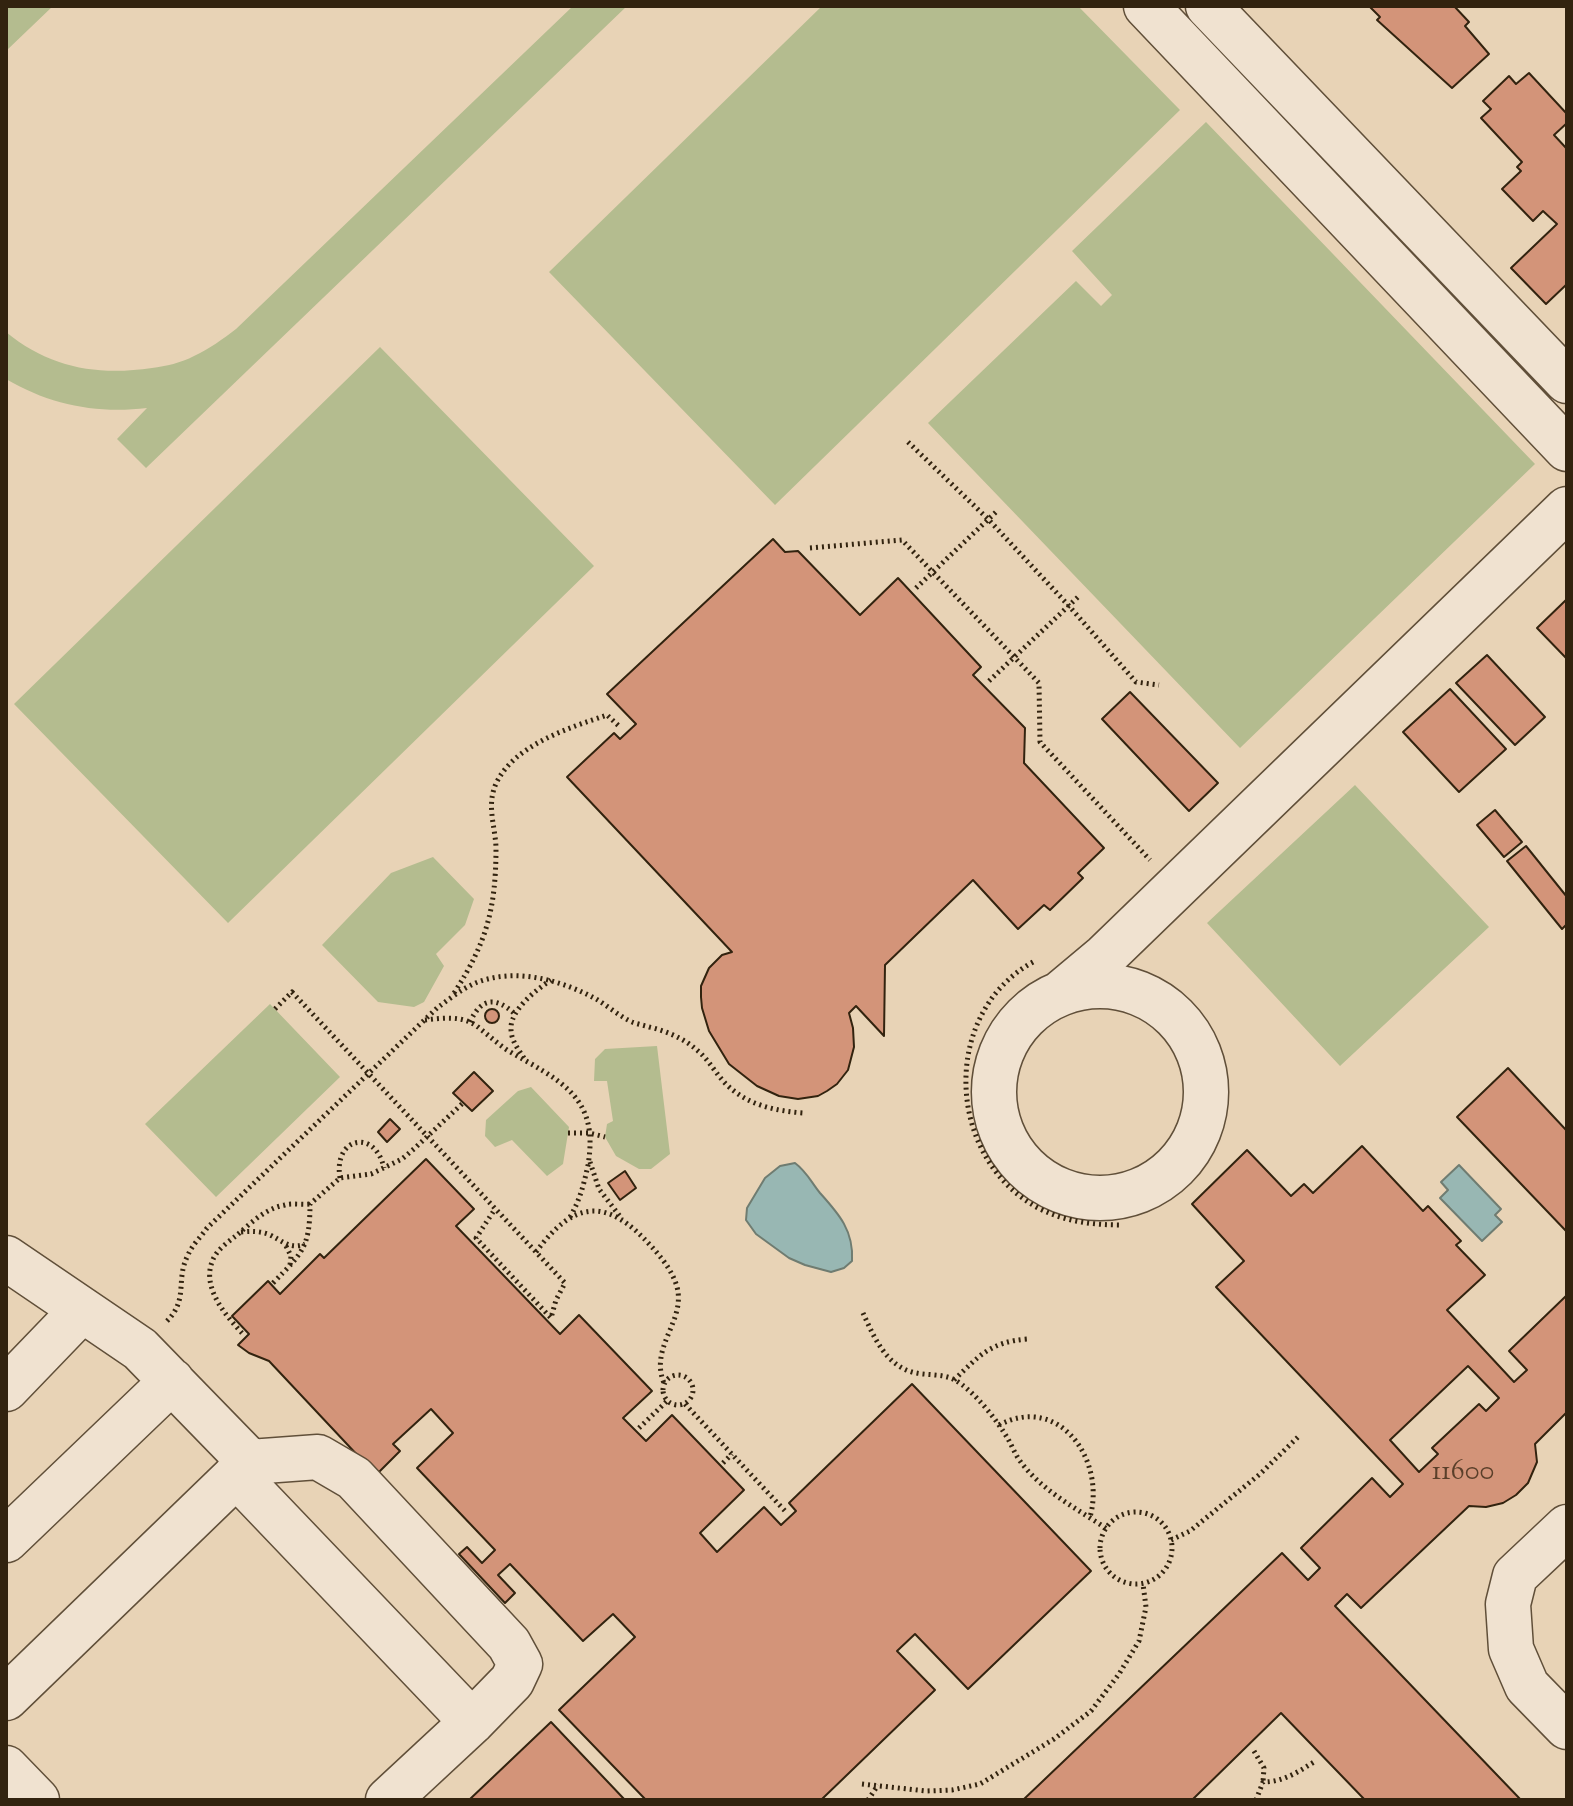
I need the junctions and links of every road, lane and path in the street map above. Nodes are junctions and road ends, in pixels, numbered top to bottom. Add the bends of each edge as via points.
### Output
1 (1146, 6) edge
2 (1208, 6) edge
3 (1563, 369) edge
4 (908, 442) dead end
5 (1567, 449) edge
6 (1567, 509) edge
7 (998, 510) dead end
8 (988, 519) junction
9 (810, 548) dead end
10 (933, 572) junction
11 (916, 588) dead end
12 (1079, 596) dead end
13 (1069, 606) junction
14 (1014, 657) junction
15 (989, 681) dead end
16 (1159, 685) dead end
17 (621, 728) dead end
18 (1150, 860) dead end
19 (1051, 975) junction
20 (551, 980) junction
21 (451, 997) junction
22 (275, 1009) dead end
23 (515, 1014) junction
24 (424, 1020) junction
25 (470, 1022) junction
26 (524, 1059) junction
27 (464, 1102) dead end
28 (804, 1113) dead end
29 (568, 1133) dead end
30 (589, 1133) junction
31 (428, 1136) junction
32 (605, 1137) dead end
33 (589, 1157) junction
34 (384, 1169) junction
35 (340, 1178) junction
36 (310, 1204) junction
37 (495, 1209) junction
38 (570, 1217) junction
39 (622, 1219) junction
40 (1123, 1225) dead end
41 (240, 1232) junction
42 (305, 1244) junction
43 (286, 1245) junction
44 (536, 1252) junction
45 (6, 1258) edge
46 (290, 1265) junction
47 (273, 1283) dead end
48 (82, 1310) junction
49 (863, 1313) dead end
50 (165, 1323) dead end
51 (242, 1333) dead end
52 (1027, 1339) dead end
53 (954, 1380) junction
54 (172, 1381) junction
55 (664, 1383) junction
56 (6, 1389) edge
57 (667, 1401) junction
58 (685, 1404) junction
59 (999, 1425) junction
60 (639, 1428) dead end
61 (1299, 1436) dead end
62 (732, 1454) junction
63 (723, 1463) dead end
64 (243, 1468) junction
65 (786, 1512) dead end
66 (1090, 1517) junction
67 (1567, 1527) edge
68 (1107, 1529) junction
69 (6, 1540) edge
70 (1171, 1540) junction
71 (1143, 1584) junction
72 (6, 1698) edge
73 (472, 1722) junction
74 (1567, 1727) edge
75 (1254, 1751) dead end
76 (1314, 1762) dead end
77 (6, 1768) edge
78 (1263, 1782) junction
79 (862, 1784) dead end
80 (878, 1785) junction
81 (926, 1791) junction
82 (37, 1800) edge
83 (388, 1800) edge
84 (868, 1800) edge
85 (930, 1800) edge
86 (1256, 1800) edge

1 - 5 lane
2 - 3 lane
4 - 8 path
6 - 19 lane via 1105,956
7 - 8 path
8 - 10 path
8 - 13 path
9 - 10 path via 902,540
10 - 11 path
10 - 14 path
12 - 13 path
13 - 14 path
13 - 16 path via 1136,682
14 - 15 path
14 - 18 path via 1039,683 1040,742
17 - 21 path via 607,715 546,738 522,752 496,783 491,800 496,844 490,920 475,959
19 - 19 lane via 999,1058 994,1089 1004,1136 1016,1158 1055,1188 1103,1199 1150,1187 1187,1155 1199,1134 1207,1104 1206,1072 1195,1043 1177,1018 1152,999
19 - 40 path via 1028,964 987,1005 966,1060 969,1118 994,1170 1038,1208 1093,1225
20 - 21 path via 484,980
20 - 23 path
20 - 28 path via 685,1042 745,1099
21 - 24 path
22 - 31 path via 292,992
23 - 25 path via 488,1002
23 - 26 path via 513,1039
24 - 25 path
24 - 50 path via 207,1228 187,1255 181,1300
25 - 26 path
26 - 30 path via 568,1088 581,1104
27 - 31 path
29 - 30 path
30 - 32 path
30 - 33 path
31 - 34 path
31 - 37 path
33 - 38 path via 582,1193
33 - 39 path via 599,1189
34 - 35 path
34 - 35 path via 372,1146 352,1142 340,1157
35 - 36 path
36 - 41 path via 269,1210
36 - 42 path
37 - 44 path
37 - 44 path via 476,1238 551,1318 565,1283
38 - 39 path via 592,1211
38 - 44 path
39 - 55 path via 659,1254 677,1285 676,1312 660,1359
41 - 43 path via 266,1234
41 - 51 path via 217,1253 210,1274 225,1315
42 - 43 path
42 - 46 path
43 - 46 path
45 - 48 lane
46 - 47 path
48 - 54 lane via 140,1349
48 - 56 lane
49 - 53 path via 889,1360 912,1372
52 - 53 path via 993,1346
53 - 59 path
54 - 64 lane
54 - 69 lane
55 - 57 path
55 - 58 path via 677,1375 687,1378 693,1391
57 - 58 path
57 - 60 path
58 - 62 path
59 - 66 path via 1039,1481
59 - 66 path via 1012,1418 1047,1419 1074,1436 1091,1473
61 - 70 path via 1190,1531
62 - 63 path
62 - 65 path
64 - 72 lane
64 - 73 lane
64 - 73 lane via 318,1457 354,1478 509,1644 520,1664 512,1681
66 - 68 path
67 - 74 lane via 1515,1576 1508,1604 1511,1649 1527,1686
68 - 70 path via 1114,1520 1137,1512 1159,1520
68 - 71 path via 1101,1540 1104,1563 1120,1581
70 - 71 path via 1164,1573
71 - 81 path via 1146,1607 1139,1641 1091,1711 980,1784
73 - 83 lane
75 - 78 path via 1264,1768
76 - 78 path via 1285,1778
77 - 82 lane
78 - 86 path
79 - 80 path
80 - 81 path
80 - 84 path
81 - 85 path

